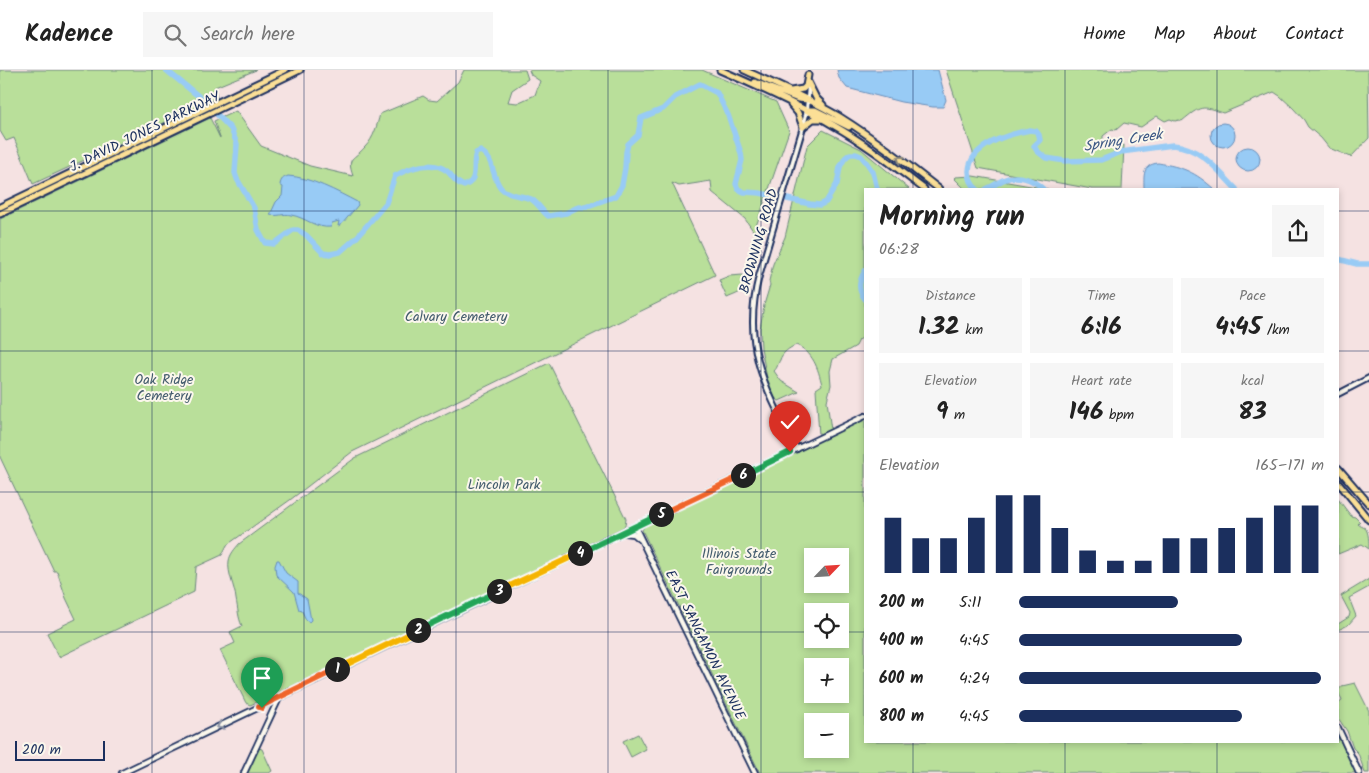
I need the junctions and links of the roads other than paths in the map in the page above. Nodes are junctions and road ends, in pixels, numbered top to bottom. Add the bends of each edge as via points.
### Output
1 (285, 70) edge
2 (300, 70) edge
3 (720, 70) edge
4 (744, 70) edge
5 (808, 73) edge
6 (738, 78) junction
7 (808, 82) junction
8 (765, 90) junction
9 (789, 90) junction
10 (808, 100) junction
11 (807, 110) junction
12 (823, 119) junction
13 (849, 123) junction
14 (803, 127) junction
15 (885, 147) junction
16 (923, 188) edge
17 (938, 188) edge
18 (0, 207) edge
19 (0, 214) edge
20 (1369, 378) edge
21 (1339, 393) edge
22 (864, 416) edge
23 (796, 449) junction
24 (1339, 469) edge
25 (1339, 483) edge
26 (1369, 504) edge
27 (1369, 520) edge
28 (647, 521) junction
29 (635, 527) junction
30 (622, 533) junction
31 (642, 541) junction
32 (287, 693) junction
33 (280, 697) junction
34 (259, 707) junction
35 (274, 708) junction
36 (266, 724) junction
37 (1339, 730) edge
38 (122, 773) edge
39 (244, 773) edge
40 (755, 773) edge
41 (1359, 773) edge

1 - 18 main road, J. DAVID JONES PARKWAY
2 - 19 main road, J. DAVID JONES PARKWAY
3 - 6 main road
4 - 9 main road
5 - 7 street, BROWNING ROAD
5 - 9 main road via 803,89
6 - 8 main road
6 - 10 main road
7 - 10 street, BROWNING ROAD
7 - 13 main road via 818,102
8 - 11 main road
8 - 14 main road via 794,107
9 - 10 main road
10 - 11 street, BROWNING ROAD
10 - 13 main road
11 - 12 main road
11 - 14 street, BROWNING ROAD
11 - 15 main road via 823,113
12 - 14 main road via 812,119
12 - 16 main road
13 - 15 main road
14 - 23 street, BROWNING ROAD via 754,296 752,329 758,364
17 -> 15 main road
20 - 21 street
22 - 23 main road
23 - 28 main road
24 - 26 main road
25 - 27 main road
28 - 29 main road
28 - 31 main road via 641,529
29 - 30 main road
29 - 31 main road, EAST SANGAMON AVENUE
30 - 31 main road via 631,533
30 - 32 main road
31 - 40 main road, EAST SANGAMON AVENUE
32 - 33 main road
32 - 35 main road
33 - 34 main road
33 - 35 main road
34 - 36 main road via 267,705 270,708
34 -> 38 main road
35 - 36 main road
36 - 39 main road
37 - 41 main road

